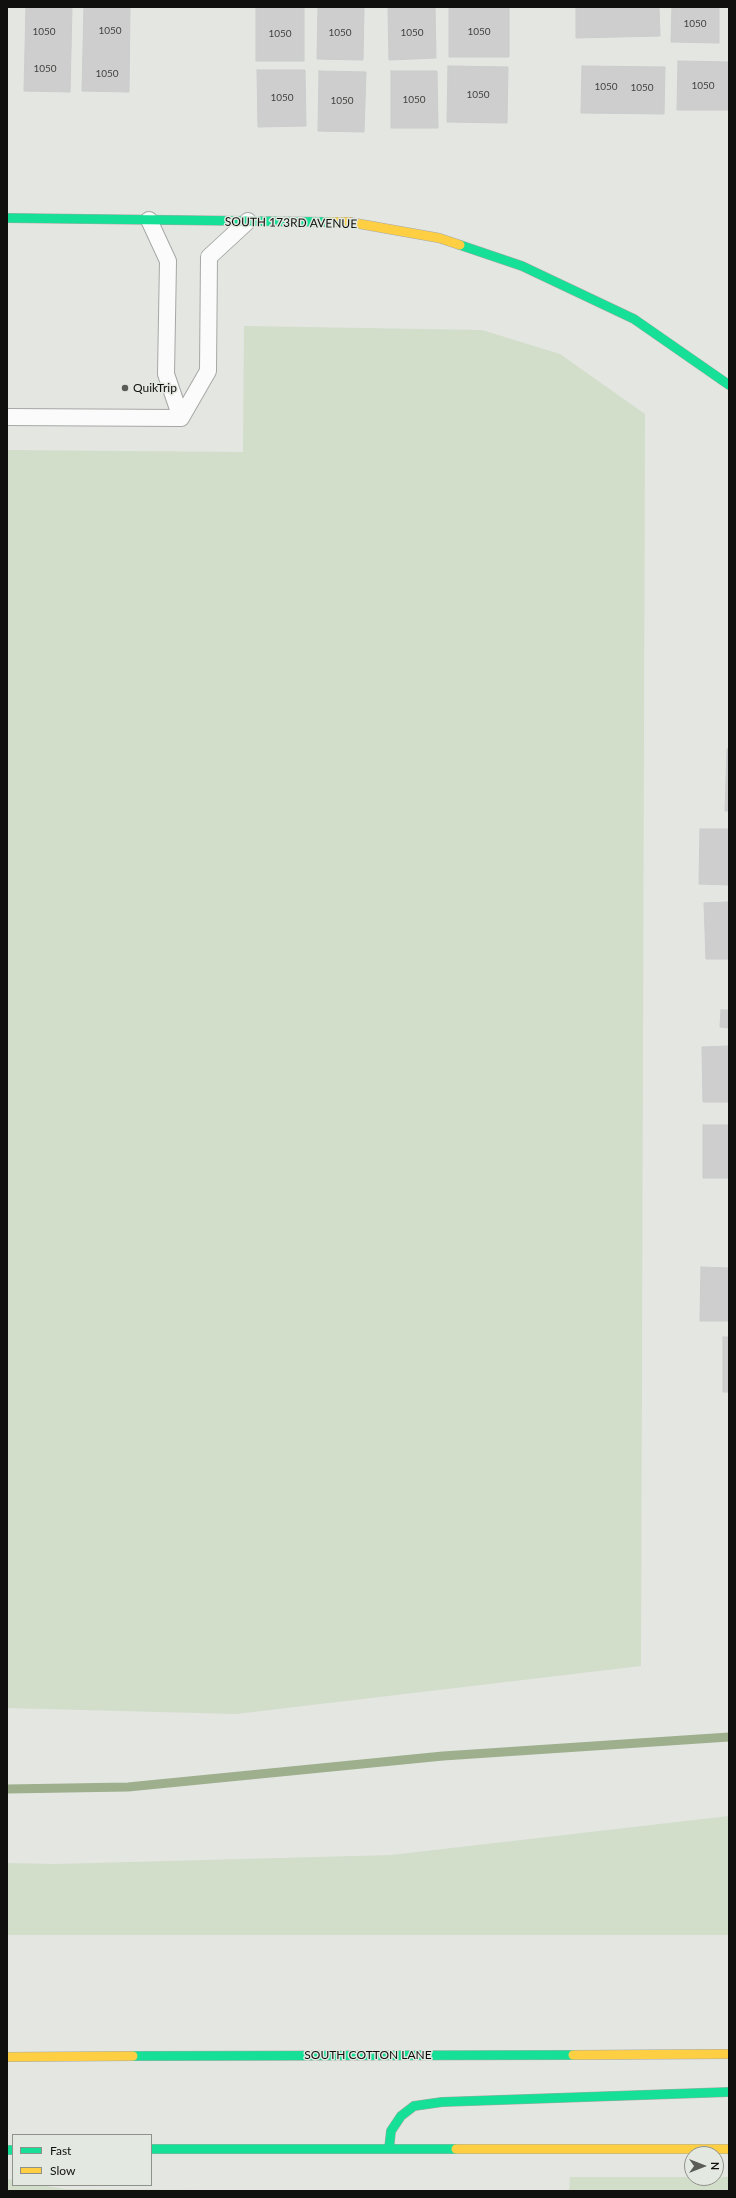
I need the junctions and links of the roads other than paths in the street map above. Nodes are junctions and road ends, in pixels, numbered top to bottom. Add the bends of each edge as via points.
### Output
1 (7, 218) edge
2 (149, 220) junction
3 (248, 221) junction
4 (729, 385) edge
5 (7, 417) edge
6 (181, 418) junction
7 (729, 2054) edge
8 (7, 2057) edge
9 (729, 2092) edge
10 (389, 2148) junction
11 (152, 2149) edge
12 (729, 2149) edge

1 - 2 main road, SOUTH 173RD AVENUE
2 - 3 main road, SOUTH 173RD AVENUE
2 - 6 lane via 168,260 166,374
3 - 4 main road, SOUTH 173RD AVENUE via 349,222 439,238 516,264 634,319
3 - 6 lane via 209,257 208,370
5 - 6 lane
7 - 8 main road, SOUTH COTTON LANE
9 - 10 main road via 442,2102 414,2106 401,2116 391,2131
10 - 11 main road
10 - 12 main road

